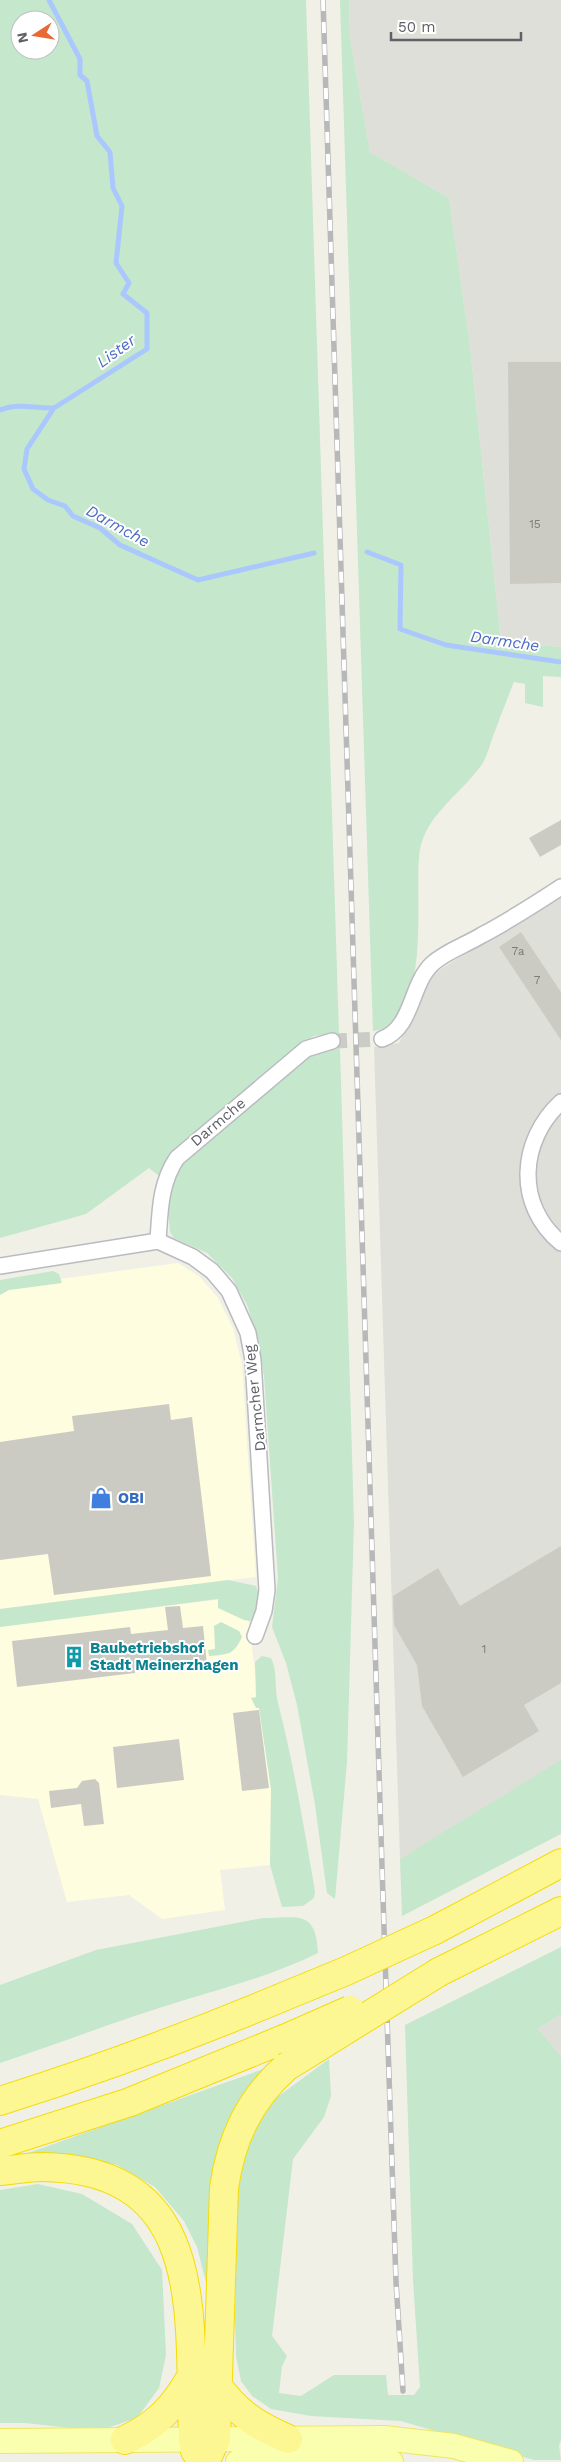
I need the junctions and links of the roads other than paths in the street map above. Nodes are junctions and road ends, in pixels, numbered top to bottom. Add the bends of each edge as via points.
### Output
1 (561, 887) edge
2 (382, 1038) tunnel mouth
3 (332, 1041) tunnel mouth
4 (561, 1102) edge
5 (158, 1240) junction
6 (561, 1243) edge
7 (0, 1266) edge
8 (255, 1636) dead end
9 (561, 1862) edge
10 (561, 1911) edge
11 (439, 1972) junction
12 (0, 2101) edge
13 (0, 2144) edge
14 (0, 2171) edge
15 (191, 2377) junction
16 (217, 2385) junction
17 (288, 2439) junction
18 (125, 2440) junction
19 (0, 2441) edge
20 (204, 2451) edge
21 (238, 2462) edge
22 (391, 2462) edge
23 (511, 2462) edge

1 - 2 street via 521,914 431,965 420,980 396,1032
3 - 5 street, Darmche via 306,1049 177,1158 167,1172
4 - 6 street via 548,1114 534,1138 527,1181 541,1220
5 - 7 street
5 - 8 street, Darmcher Weg via 212,1271 229,1291 248,1333 256,1385 268,1590
9 - 12 highway, bridge via 435,1930 346,1971 181,2039 90,2073
10 - 11 highway
11 - 13 highway, bridge via 130,2102
11 - 16 highway, bridge via 286,2067 272,2079 247,2111 228,2160 224,2188
14 - 15 highway via 41,2167 83,2171 123,2186 156,2213 177,2249 184,2275 189,2304
15 - 18 highway via 166,2412 147,2430
15 - 20 highway
16 - 17 highway via 230,2404 247,2419
16 - 20 highway
17 - 20 main road
17 - 23 main road via 416,2441
18 - 19 main road
18 - 20 main road
21 - 22 main road

